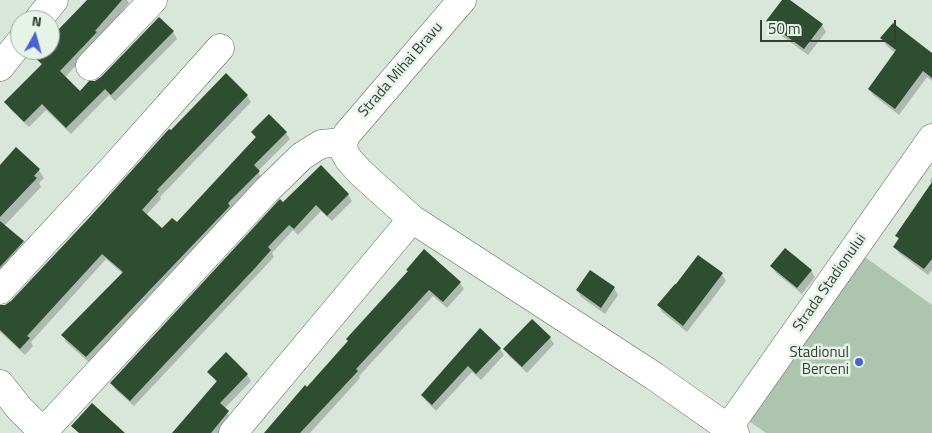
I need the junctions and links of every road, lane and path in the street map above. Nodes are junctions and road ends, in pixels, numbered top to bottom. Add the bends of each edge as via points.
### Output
1 (153, 0) edge
2 (462, 0) edge
3 (220, 48) dead end
4 (10, 54) edge
5 (90, 66) dead end
6 (0, 67) edge
7 (932, 138) edge
8 (343, 142) junction
9 (412, 219) junction
10 (0, 290) edge
11 (0, 384) edge
12 (732, 430) edge
13 (43, 433) edge
14 (233, 433) edge

1 - 5 street
2 - 8 street, Strada Mihai Bravu
3 - 10 street
4 - 6 street
7 - 12 street, Strada Stadionului
8 - 9 street via 344,151 361,173
8 - 13 street via 321,144 302,156
9 - 12 street
9 - 14 street
11 - 13 street

